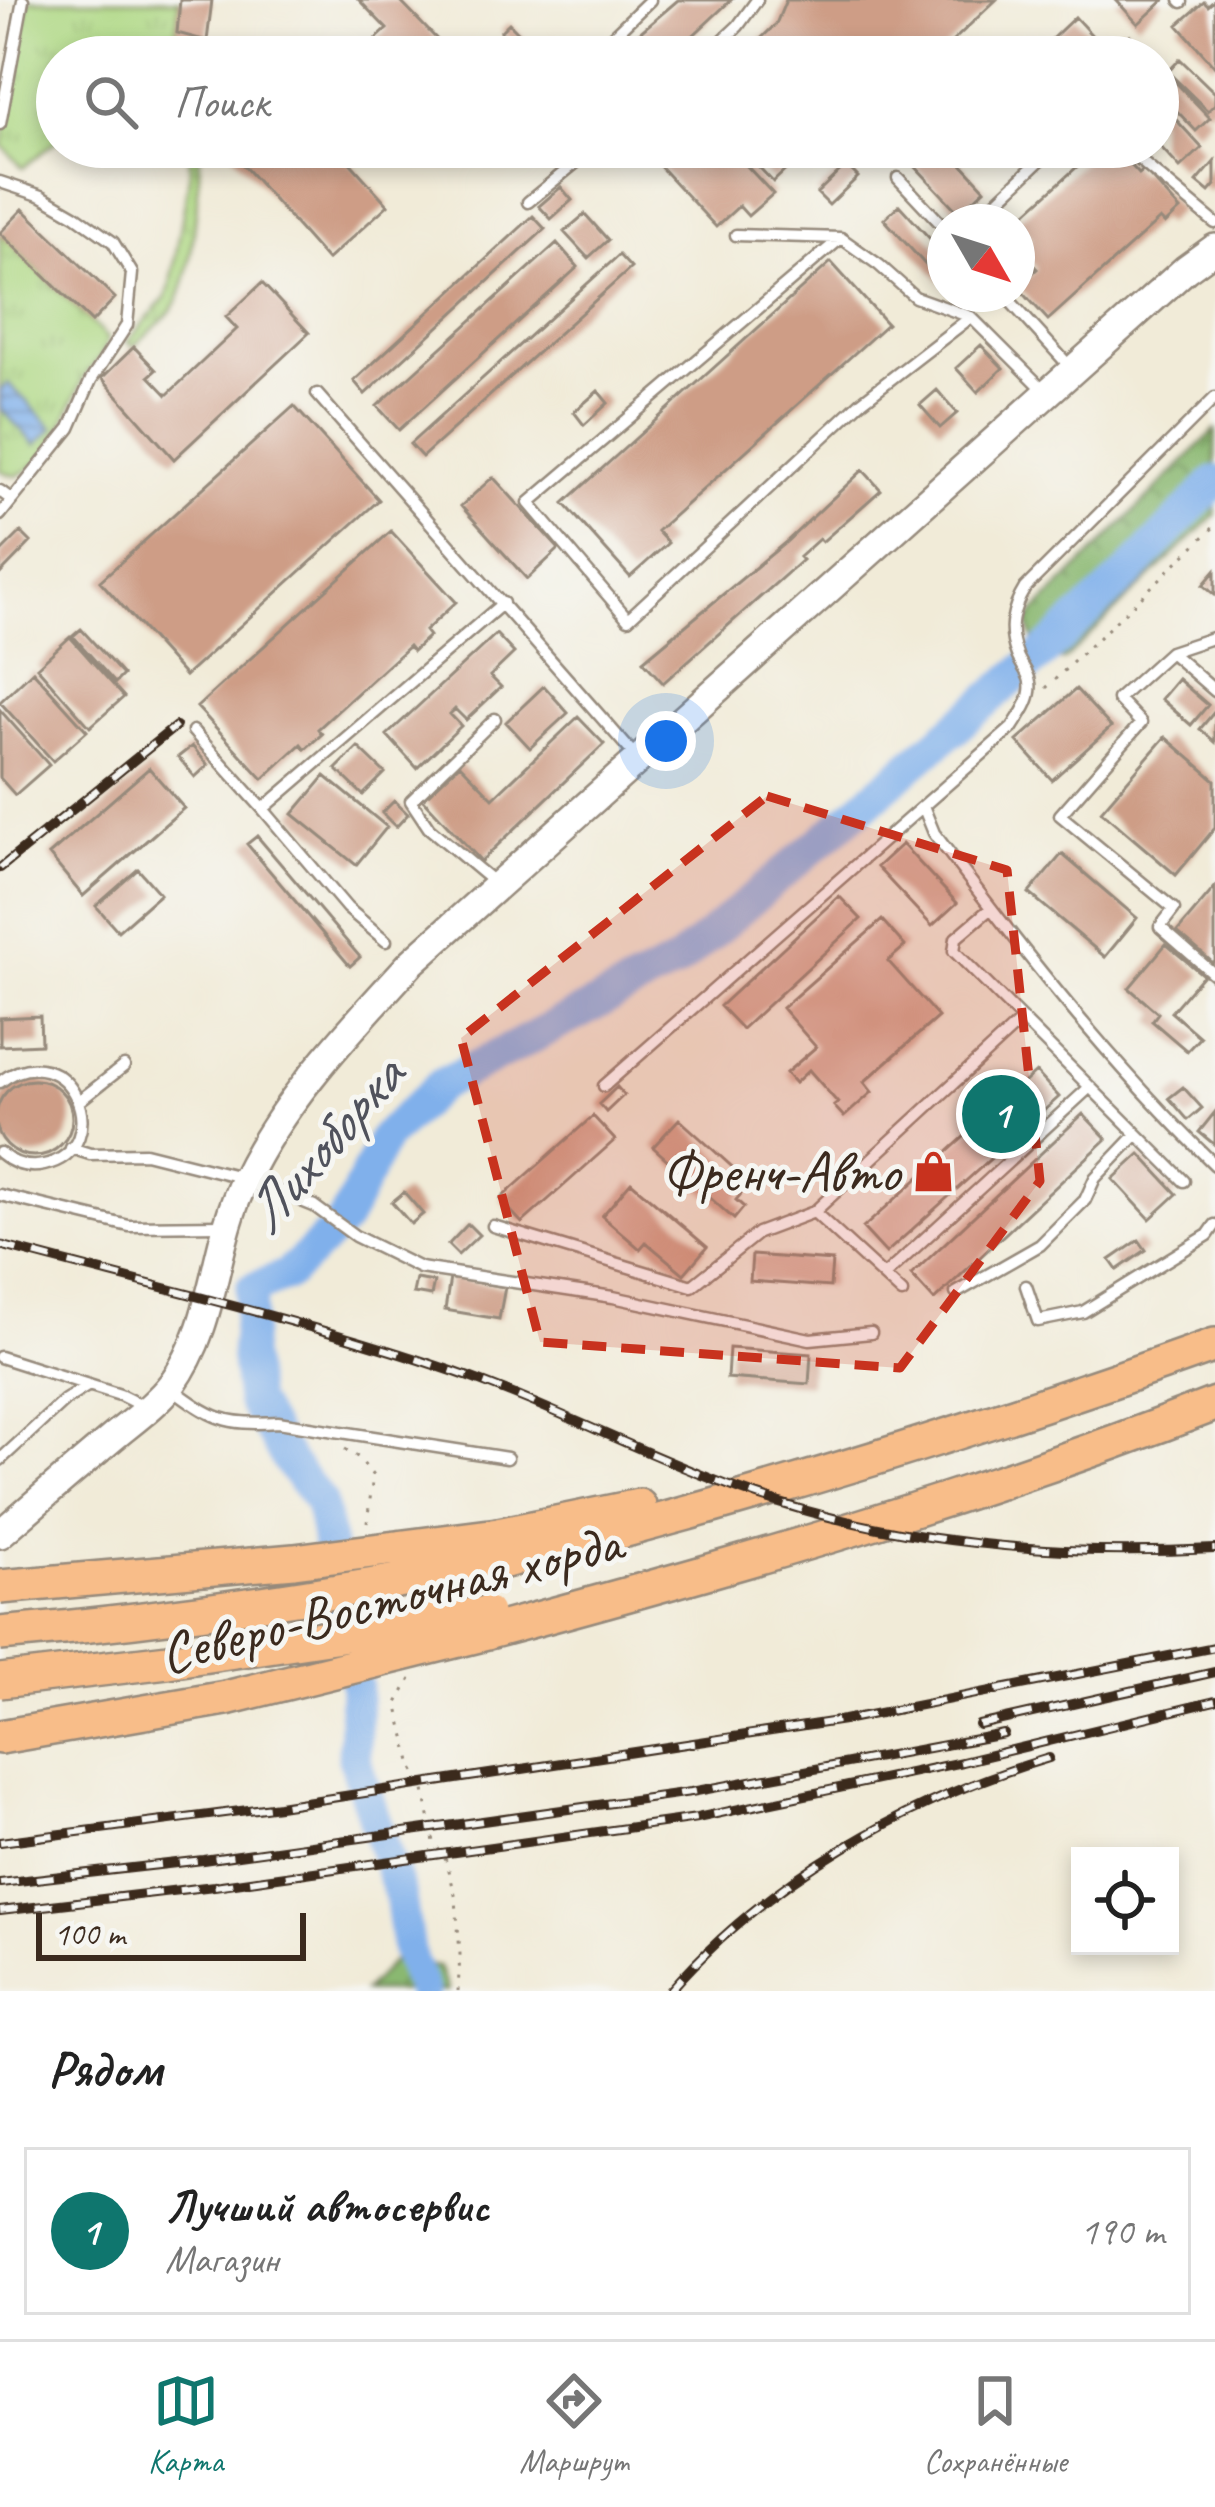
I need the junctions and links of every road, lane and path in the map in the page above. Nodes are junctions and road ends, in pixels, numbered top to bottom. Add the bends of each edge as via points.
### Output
1 (23, 0) edge
2 (650, 0) edge
3 (757, 0) edge
4 (613, 36) edge
5 (727, 36) edge
6 (0, 124) edge
7 (569, 168) edge
8 (1032, 168) edge
9 (1149, 168) edge
10 (898, 178) dead end
11 (0, 182) edge
12 (528, 202) dead end
13 (994, 204) edge
14 (927, 209) edge
15 (1215, 223) edge
16 (736, 236) dead end
17 (841, 238) junction
18 (1215, 248) edge
19 (1020, 312) edge
20 (971, 317) junction
21 (1072, 369) junction
22 (1046, 392) junction
23 (317, 394) dead end
24 (1215, 398) edge
25 (0, 491) edge
26 (12, 500) junction
27 (0, 515) edge
28 (1215, 526) edge
29 (502, 603) junction
30 (1215, 637) edge
31 (1170, 652) junction
32 (1215, 691) edge
33 (1029, 698) junction
34 (495, 718) dead end
35 (193, 731) dead end
36 (637, 758) junction
37 (923, 806) junction
38 (263, 808) junction
39 (496, 884) junction
40 (991, 908) junction
41 (386, 941) dead end
42 (1215, 975) edge
43 (1022, 1020) junction
44 (124, 1066) dead end
45 (0, 1082) edge
46 (604, 1086) dead end
47 (1090, 1088) junction
48 (80, 1101) junction
49 (1137, 1134) junction
50 (71, 1148) junction
51 (0, 1153) edge
52 (1215, 1165) edge
53 (245, 1178) junction
54 (1184, 1181) dead end
55 (0, 1196) edge
56 (814, 1212) junction
57 (227, 1225) junction
58 (493, 1226) dead end
59 (1215, 1226) edge
60 (884, 1276) junction
61 (1026, 1286) dead end
62 (902, 1292) dead end
63 (956, 1293) dead end
64 (871, 1333) dead end
65 (1215, 1345) edge
66 (0, 1357) edge
67 (89, 1385) junction
68 (169, 1387) junction
69 (1215, 1404) edge
70 (147, 1408) junction
71 (507, 1458) dead end
72 (0, 1460) edge
73 (0, 1534) edge
74 (501, 1548) junction
75 (0, 1587) edge
76 (488, 1623) junction
77 (0, 1634) edge
78 (0, 1681) edge
79 (0, 1737) edge

1 - 6 lane
2 - 4 lane
3 - 5 lane
7 - 12 lane
8 - 13 lane
9 - 15 lane
10 - 14 lane
11 - 26 lane via 75,215 112,242 132,273 127,326 70,428
16 - 17 lane
17 - 20 lane via 915,298
17 - 20 lane via 529,503 628,619 861,402
18 - 21 street
19 - 21 lane
20 - 22 lane
21 - 22 street
22 - 36 street
23 - 29 lane
24 - 33 lane via 1025,588 1012,609
25 - 26 lane
26 - 27 lane
28 - 33 path
29 - 36 lane
29 - 38 lane
30 - 31 lane
31 - 32 lane
31 - 42 lane via 1118,699 1141,723 1060,815 1174,909 1160,927
33 - 37 lane via 1012,728
34 - 39 lane via 411,801 429,828
35 - 38 lane
36 - 39 street
37 - 40 lane
37 - 46 lane
38 - 41 lane via 346,908
39 - 53 street via 337,1043
40 - 43 lane via 956,938 954,951
40 - 52 lane via 1150,1102
43 - 47 lane
43 - 56 lane
44 - 48 lane
45 - 48 lane via 38,1069 56,1074
47 - 49 lane
47 - 60 lane
48 - 50 lane
49 - 54 lane
49 - 63 lane via 1040,1245
50 - 51 lane via 40,1166
50 - 53 lane via 145,1153
53 - 57 street
53 - 64 lane via 314,1206 420,1268 613,1297 810,1339
55 - 57 lane via 129,1226
56 - 58 lane via 758,1233 692,1286
56 - 60 lane
57 - 68 street via 196,1346
59 - 61 lane via 1083,1312 1038,1321
60 - 62 lane
65 - 74 main road, Северо-Восточная хорда via 806,1479 688,1496
66 - 67 lane
67 - 70 lane
67 - 72 lane
68 - 70 street
68 - 71 lane via 209,1416 245,1424 278,1421
69 - 76 main road, Северо-Восточная хорда via 909,1514
70 - 73 street
74 - 75 main road, Северо-Восточная хорда, bridge
74 - 77 main road, Северо-Восточная хорда, bridge via 386,1584
76 - 78 main road, Северо-Восточная хорда, bridge
76 - 79 main road, Северо-Восточная хорда, bridge via 226,1698

